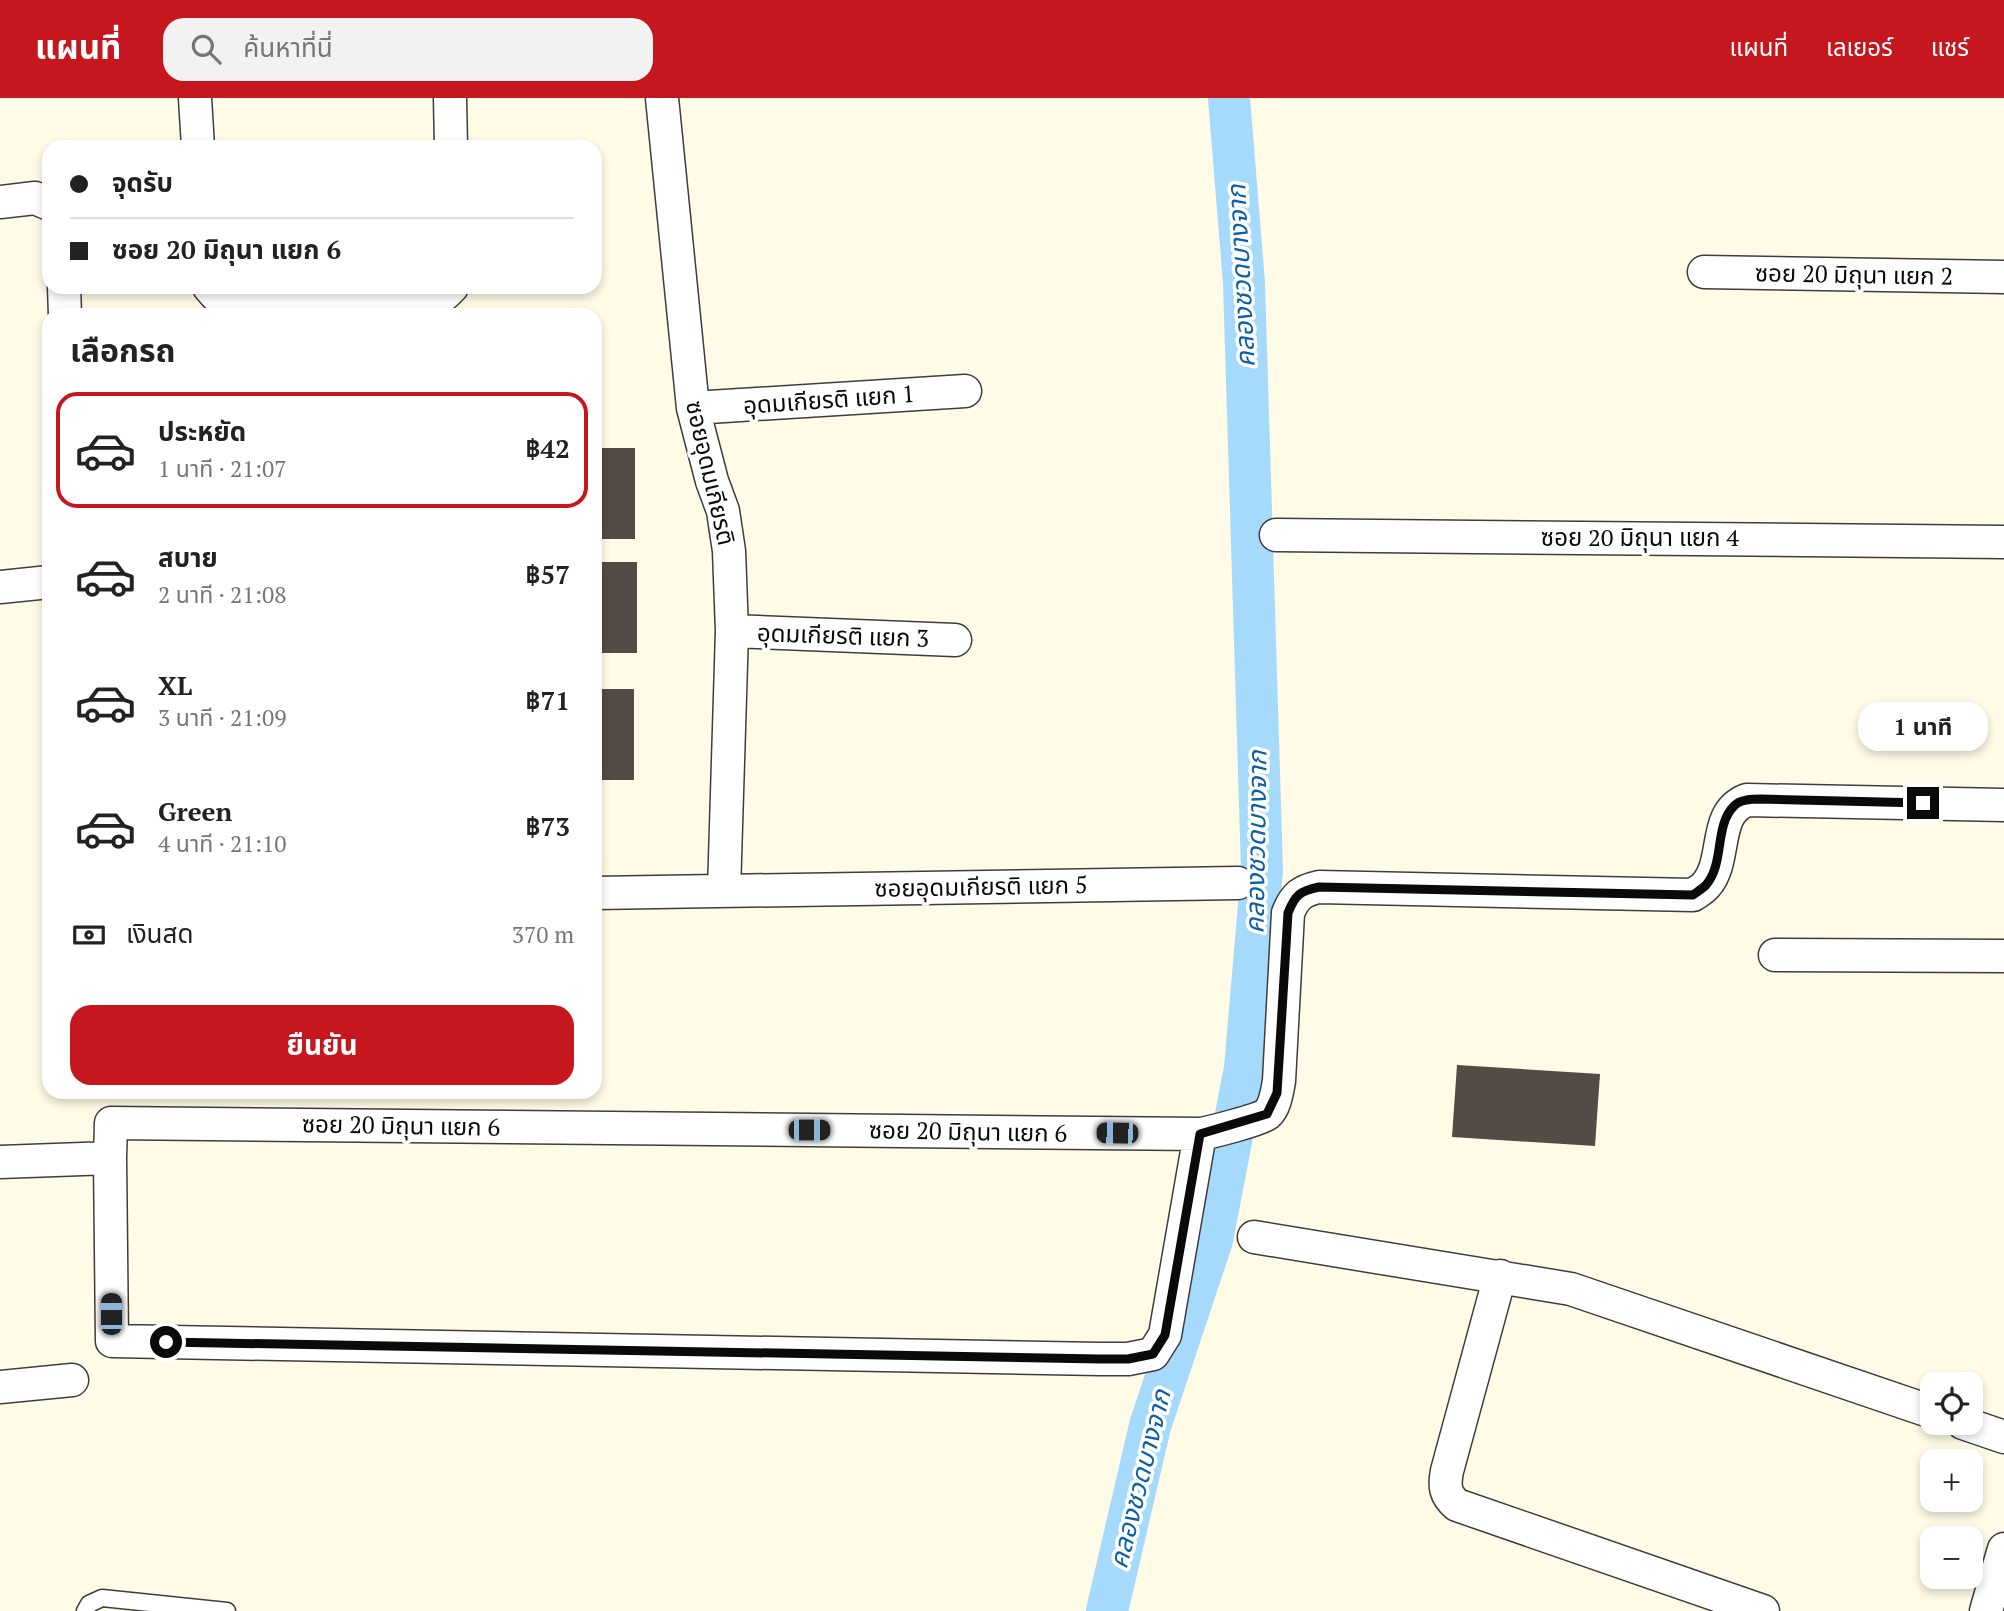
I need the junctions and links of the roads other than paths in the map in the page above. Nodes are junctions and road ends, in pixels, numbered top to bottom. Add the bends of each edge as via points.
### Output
1 (195, 98) edge
2 (450, 98) edge
3 (662, 98) edge
4 (198, 140) edge
5 (452, 140) edge
6 (42, 201) edge
7 (0, 202) edge
8 (1704, 272) dead end
9 (2004, 278) edge
10 (215, 294) edge
11 (445, 294) edge
12 (965, 391) dead end
13 (693, 408) junction
14 (1276, 535) dead end
15 (2004, 542) edge
16 (42, 583) edge
17 (0, 587) edge
18 (732, 631) junction
19 (955, 640) dead end
20 (2004, 805) edge
21 (1238, 883) dead end
22 (724, 891) junction
23 (602, 893) edge
24 (1775, 955) dead end
25 (2004, 956) edge
26 (1207, 1133) junction
27 (110, 1158) junction
28 (0, 1161) edge
29 (1254, 1237) dead end
30 (1500, 1276) junction
31 (72, 1380) dead end
32 (0, 1387) edge
33 (1920, 1408) edge
34 (1983, 1430) edge
35 (2004, 1437) edge
36 (2004, 1549) edge
37 (85, 1611) edge
38 (227, 1611) edge
39 (1763, 1611) edge
40 (1988, 1611) edge

1 - 4 street
2 - 5 street
3 - 13 street, ซอยอุดมเกียรติ
6 - 7 street
8 - 9 street, ซอย 20 มิถุนา แยก 2
10 - 11 street via 236,302 434,298
12 - 13 street, อุดมเกียรติ แยก 1
13 - 18 street, ซอยอุดมเกียรติ via 723,511
14 - 15 street, ซอย 20 มิถุนา แยก 4
16 - 17 street
18 - 19 street, อุดมเกียรติ แยก 3
18 - 22 street, ซอยอุดมเกียรติ
20 - 26 street, ซอย 20 มิถุนา แยก 6 via 1747,800 1735,804 1730,812 1717,863 1707,884 1693,895 1302,890 1288,913 1275,1101 1267,1114
21 - 22 street, ซอยอุดมเกียรติ แยก 5
22 - 23 street, ซอยอุดมเกียรติ แยก 5
24 - 25 street
26 - 27 street, ซอย 20 มิถุนา แยก 6 via 111,1123
26 - 27 street via 1165,1335 1153,1354 1109,1359 111,1341
27 - 28 street
29 - 30 street
30 - 33 street via 1571,1289
30 - 39 street via 1447,1471 1447,1497 1457,1505
31 - 32 street
34 - 35 street
36 - 40 street
37 - 38 lane via 102,1598

